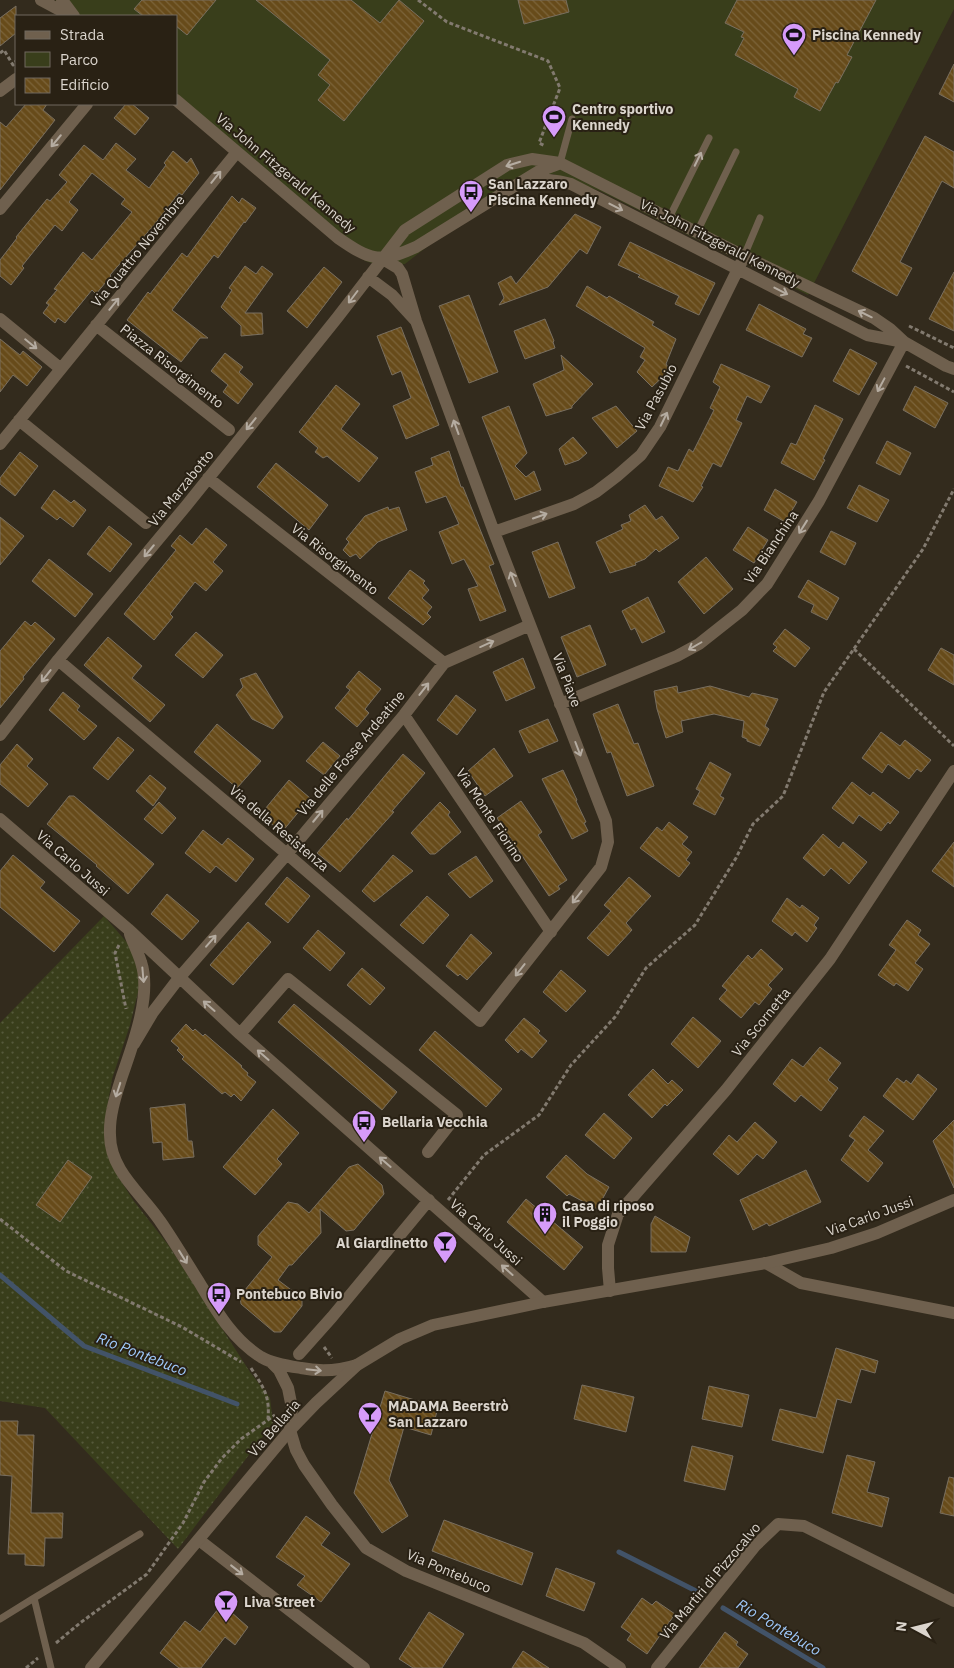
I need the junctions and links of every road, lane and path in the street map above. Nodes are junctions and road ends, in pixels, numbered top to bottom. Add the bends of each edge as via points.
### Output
1 (42, 0) edge
2 (62, 0) edge
3 (418, 0) edge
4 (70, 15) edge
5 (71, 15) edge
6 (0, 53) edge
7 (15, 62) edge
8 (15, 80) edge
9 (0, 91) edge
10 (178, 102) edge
11 (86, 105) edge
12 (572, 119) dead end
13 (709, 138) dead end
14 (539, 142) dead end
15 (237, 152) junction
16 (736, 152) dead end
17 (560, 163) junction
18 (521, 182) junction
19 (0, 209) edge
20 (669, 218) junction
21 (760, 218) dead end
22 (697, 232) junction
23 (744, 256) junction
24 (383, 259) junction
25 (738, 269) junction
26 (368, 277) junction
27 (0, 319) edge
28 (416, 321) junction
29 (96, 325) junction
30 (904, 342) junction
31 (61, 369) junction
32 (954, 370) edge
33 (19, 420) junction
34 (229, 430) dead end
35 (0, 444) edge
36 (208, 478) junction
37 (954, 489) edge
38 (146, 523) dead end
39 (494, 532) junction
40 (530, 625) junction
41 (854, 649) junction
42 (58, 660) junction
43 (444, 663) junction
44 (560, 704) junction
45 (404, 715) junction
46 (0, 735) edge
47 (954, 746) edge
48 (954, 771) edge
49 (0, 819) edge
50 (286, 854) junction
51 (128, 929) junction
52 (551, 932) junction
53 (179, 978) junction
54 (124, 1016) dead end
55 (480, 1020) joint
56 (240, 1034) junction
57 (134, 1044) junction
58 (428, 1152) dead end
59 (429, 1200) junction
60 (954, 1200) edge
61 (440, 1210) junction
62 (0, 1219) edge
63 (766, 1263) junction
64 (610, 1291) junction
65 (543, 1302) junction
66 (954, 1313) edge
67 (320, 1342) dead end
68 (239, 1354) dead end
69 (299, 1354) dead end
70 (333, 1358) dead end
71 (270, 1362) junction
72 (357, 1365) junction
73 (250, 1367) dead end
74 (276, 1415) dead end
75 (268, 1419) junction
76 (290, 1430) junction
77 (140, 1534) dead end
78 (199, 1540) junction
79 (34, 1598) junction
80 (954, 1600) edge
81 (0, 1619) edge
82 (47, 1651) junction
83 (26, 1668) edge
84 (51, 1668) edge
85 (91, 1668) edge
86 (364, 1668) edge
87 (620, 1668) edge
88 (657, 1668) edge

1 - 4 street
2 - 5 street
3 - 14 path via 447,22 548,61 560,88
6 - 7 path via 4,50 13,64
8 - 9 street
10 - 15 street, Via John Fitzgerald Kennedy
11 -> 19 street
12 - 17 lane
20 -> 13 lane
15 - 24 street, Via John Fitzgerald Kennedy via 338,238 366,256
29 -> 15 street, Via Quattro Novembre
16 - 22 lane
17 - 18 street, Via John Fitzgerald Kennedy
17 - 20 street, Via John Fitzgerald Kennedy
17 -> 24 street, Via John Fitzgerald Kennedy via 532,158 507,165 405,230
18 - 24 street, Via John Fitzgerald Kennedy via 416,246
18 -> 25 street, Via John Fitzgerald Kennedy via 544,178 571,184
20 - 22 street, Via John Fitzgerald Kennedy
21 - 23 lane
22 - 23 street, Via John Fitzgerald Kennedy
23 - 25 street, Via Pasubio
30 -> 23 street, Via John Fitzgerald Kennedy via 874,318
24 - 26 street, Via Marzabotto
24 - 28 street, Via Piave via 402,274
25 -> 30 street, Via John Fitzgerald Kennedy via 868,334
39 -> 25 street, Via Pasubio via 574,504 596,492 641,455 660,427
26 - 28 street, Via Piave via 392,295
26 -> 36 street, Via Marzabotto
27 -> 31 street
39 -> 28 street, Via Piave
29 - 31 street, Via Quattro Novembre
29 - 34 street, Piazza Risorgimento
30 - 32 street, Via John Fitzgerald Kennedy
30 -> 44 street, Via Bianchina via 819,501 767,584 742,610 699,644
31 - 33 street, Via Quattro Novembre
33 - 35 street, Via Quattro Novembre
33 - 38 street
36 -> 42 street, Via Marzabotto
36 - 43 street, Via Risorgimento
37 - 41 path via 922,549
40 -> 39 street, Via Piave
43 -> 40 street, Via delle Fosse Ardeatine
40 - 44 street, Via Piave
41 - 47 path
41 - 61 path via 824,692 783,796 753,824 695,925 646,968 615,1017 571,1065 540,1115 484,1156
42 -> 46 street, Via Marzabotto
42 - 50 street, Via della Resistenza
45 -> 43 street, Via delle Fosse Ardeatine
44 -> 52 street, Via Piave via 606,821 608,842 601,867
50 -> 45 street, Via delle Fosse Ardeatine
45 - 52 street, Via Monte Fiorino
48 - 64 street, Via Scornetta via 830,959 726,1090 618,1214 608,1245
49 - 51 street, Via Carlo Jussi
53 -> 50 street, Via delle Fosse Ardeatine
50 - 55 street, Via della Resistenza
51 - 53 street, Via Carlo Jussi
51 - 54 path via 115,953 126,1007
51 -> 57 street, Via Carlo Jussi via 142,964 144,998
52 -> 55 street, Via Piave
56 -> 53 street, Via Carlo Jussi
53 - 57 street, Via Carlo Jussi
56 - 58 street via 288,979 456,1115
59 -> 56 street, Via Carlo Jussi
57 -> 71 street, Via Carlo Jussi via 111,1115 113,1156 120,1172 161,1223 219,1315 250,1349
59 - 61 street, Via Carlo Jussi
59 - 69 street
60 - 63 street, Via Carlo Jussi via 876,1233 831,1248
65 -> 61 street, Via Carlo Jussi
62 - 68 path via 66,1271 243,1361
63 - 64 street, Via Carlo Jussi
63 - 66 street via 801,1283
64 - 65 street, Via Carlo Jussi
65 - 72 street, Via Bellaria via 433,1324
67 - 70 path
71 -> 72 street, Via Carlo Jussi via 320,1371 344,1370
71 - 76 street, Via Carlo Jussi via 279,1370 288,1388 292,1408
72 - 76 street, Via Bellaria
73 - 75 path via 266,1391
74 - 75 path
75 - 82 path via 222,1458 204,1482 183,1523 147,1574
76 - 78 street, Via Bellaria
76 - 87 street, Via Pontebuco via 304,1465 366,1548 406,1571 584,1643
77 - 79 lane
78 - 85 street, Via Bellaria
78 -> 86 street
79 - 81 lane
79 - 82 lane
80 - 88 street, Via Martiri di Pizzocalvo via 804,1526 778,1524 755,1546
82 - 83 path
82 - 84 lane

